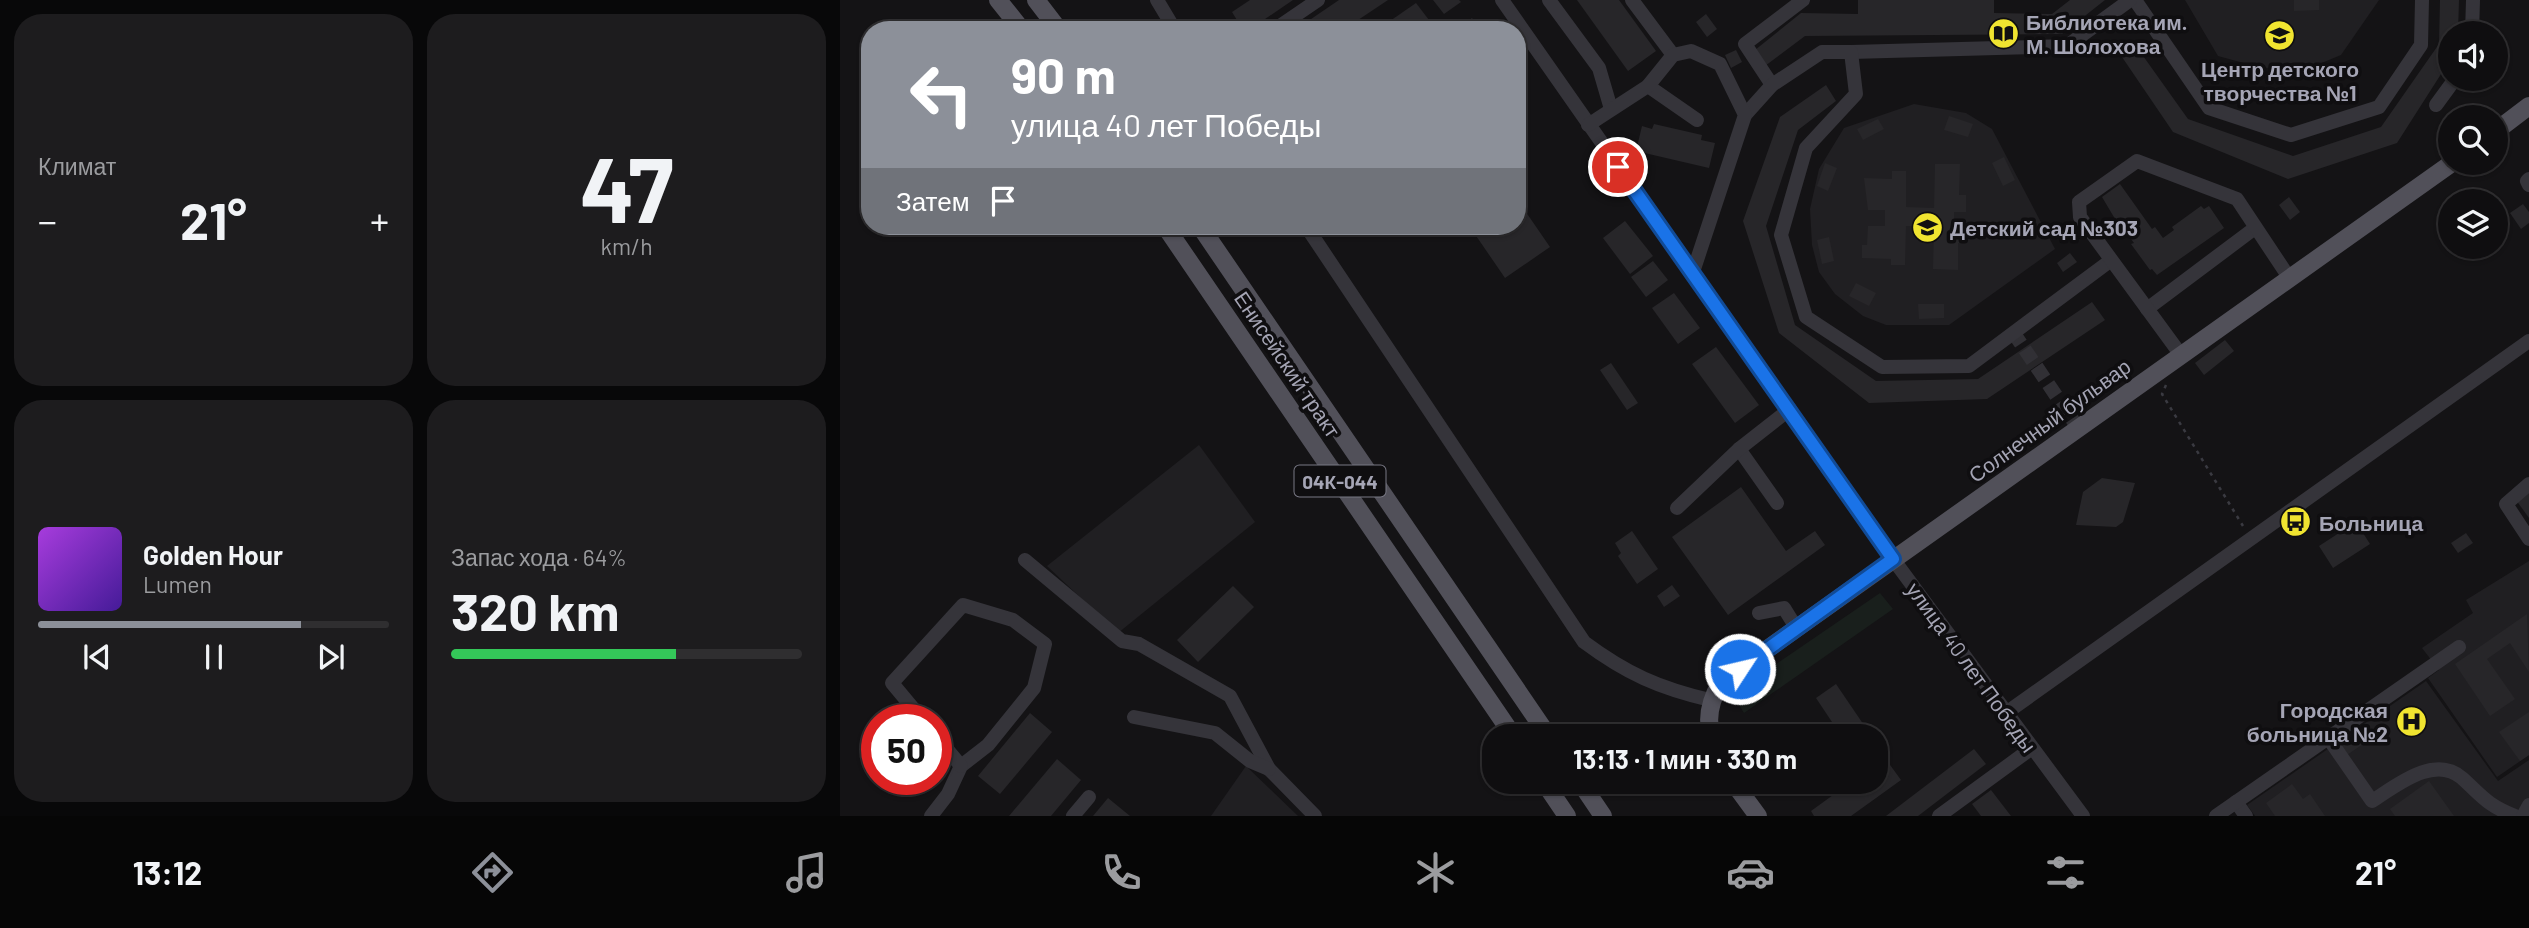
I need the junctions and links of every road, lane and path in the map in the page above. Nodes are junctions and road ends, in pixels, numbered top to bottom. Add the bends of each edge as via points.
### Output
1 (998, 0) edge
2 (1036, 0) edge
3 (1318, 0) edge
4 (1502, 0) edge
5 (1549, 0) edge
6 (1632, 0) edge
7 (1802, 0) edge
8 (2133, 0) edge
9 (2422, 0) edge
10 (2473, 0) edge
11 (1161, 1) edge
12 (1015, 21) edge
13 (1052, 21) edge
14 (1171, 21) edge
15 (1287, 21) edge
16 (1516, 21) edge
17 (2472, 21) edge
18 (1526, 35) edge
19 (1851, 52) junction
20 (1672, 55) junction
21 (1772, 85) junction
22 (1648, 86) junction
23 (2446, 91) edge
24 (2436, 105) dead end
25 (2529, 106) edge
26 (1611, 110) junction
27 (1745, 115) junction
28 (1697, 120) dead end
29 (2508, 122) edge
30 (1588, 125) junction
31 (2438, 173) edge
32 (2529, 179) edge
33 (2529, 185) edge
34 (2256, 228) junction
35 (1171, 235) edge
36 (1206, 235) edge
37 (1312, 235) edge
38 (2110, 261) junction
39 (1693, 272) junction
40 (2290, 279) junction
41 (2147, 309) junction
42 (2529, 341) edge
43 (2181, 355) junction
44 (2168, 381) dead end
45 (1790, 409) junction
46 (1739, 449) junction
47 (2529, 484) edge
48 (1777, 503) dead end
49 (1677, 508) dead end
50 (2243, 526) dead end
51 (2529, 539) edge
52 (1893, 559) junction
53 (1025, 560) dead end
54 (1759, 613) dead end
55 (1797, 629) junction
56 (2459, 648) dead end
57 (1710, 700) junction
58 (910, 704) edge
59 (2006, 713) junction
60 (1133, 717) dead end
61 (1505, 724) edge
62 (1540, 724) edge
63 (1709, 724) edge
64 (2329, 739) junction
65 (2032, 748) junction
66 (952, 755) edge
67 (961, 766) junction
68 (1269, 769) junction
69 (1553, 794) edge
70 (1588, 794) edge
71 (1742, 794) edge
72 (1089, 797) dead end
73 (2236, 802) junction
74 (2529, 805) edge
75 (931, 816) edge
76 (1073, 816) edge
77 (1315, 816) edge
78 (1567, 816) edge
79 (1603, 816) edge
80 (1758, 816) edge
81 (1939, 816) edge
82 (2083, 816) edge
83 (2217, 816) edge
84 (2246, 816) edge
85 (2515, 816) edge
86 (2523, 816) edge

1 - 12 main road
2 - 13 main road
3 - 15 street
4 - 16 street, улица 40 лет Победы
5 - 26 street via 1599,68
6 - 20 street
7 - 21 street via 1745,44
8 - 9 street via 2209,108 2291,135 2379,107 2421,45
8 - 19 street via 2067,46
10 - 17 street
11 - 14 street
18 - 30 street, улица 40 лет Победы
19 - 21 street via 1822,52
19 - 38 street via 1856,94 1806,148 1781,235 1806,317 1882,367 1969,366
20 - 22 street
20 - 27 street via 1690,51 1720,64
21 - 27 street
22 - 26 street
22 - 28 street
23 - 24 street
25 - 29 main road
26 - 30 street
27 - 39 street
30 - 39 street, улица 40 лет Победы
31 - 40 main road, Солнечный бульвар
32 - 33 street
34 - 38 street via 2237,200 2137,161 2079,202 2080,217
34 - 40 street
34 - 41 street
35 - 61 main road, Енисейский тракт / 04К-044
36 - 62 main road, Енисейский тракт / 04К-044
37 - 57 street via 1584,642 1620,669 1653,685
38 - 41 street
39 - 45 street, улица 40 лет Победы
40 - 43 main road, Солнечный бульвар
41 - 43 street
42 - 59 street
43 - 52 main road, Солнечный бульвар
44 - 50 path via 2162,394
45 - 46 street
45 - 52 street, улица 40 лет Победы
46 - 48 street
46 - 49 street
47 - 51 street via 2506,504
52 - 55 main road, Солнечный бульвар
52 - 59 street, улица 40 лет Победы
53 - 68 street via 1122,641 1139,644 1230,696
54 - 55 street via 1784,608
55 - 57 main road, Солнечный бульвар via 1721,682
56 - 64 street
57 - 63 main road
58 - 67 street via 892,683 963,605 1013,620 1045,644 1034,688 988,745
59 - 65 street, улица 40 лет Победы
60 - 68 street via 1215,733 1250,761
64 - 73 street
64 - 85 street via 2372,801 2433,769 2459,775 2490,807
65 - 81 street
65 - 82 street, улица 40 лет Победы
66 - 67 street
67 - 75 street
68 - 77 street
69 - 78 main road
70 - 79 main road
71 - 80 main road
72 - 76 street
73 - 83 street
73 - 84 street
74 - 86 street

